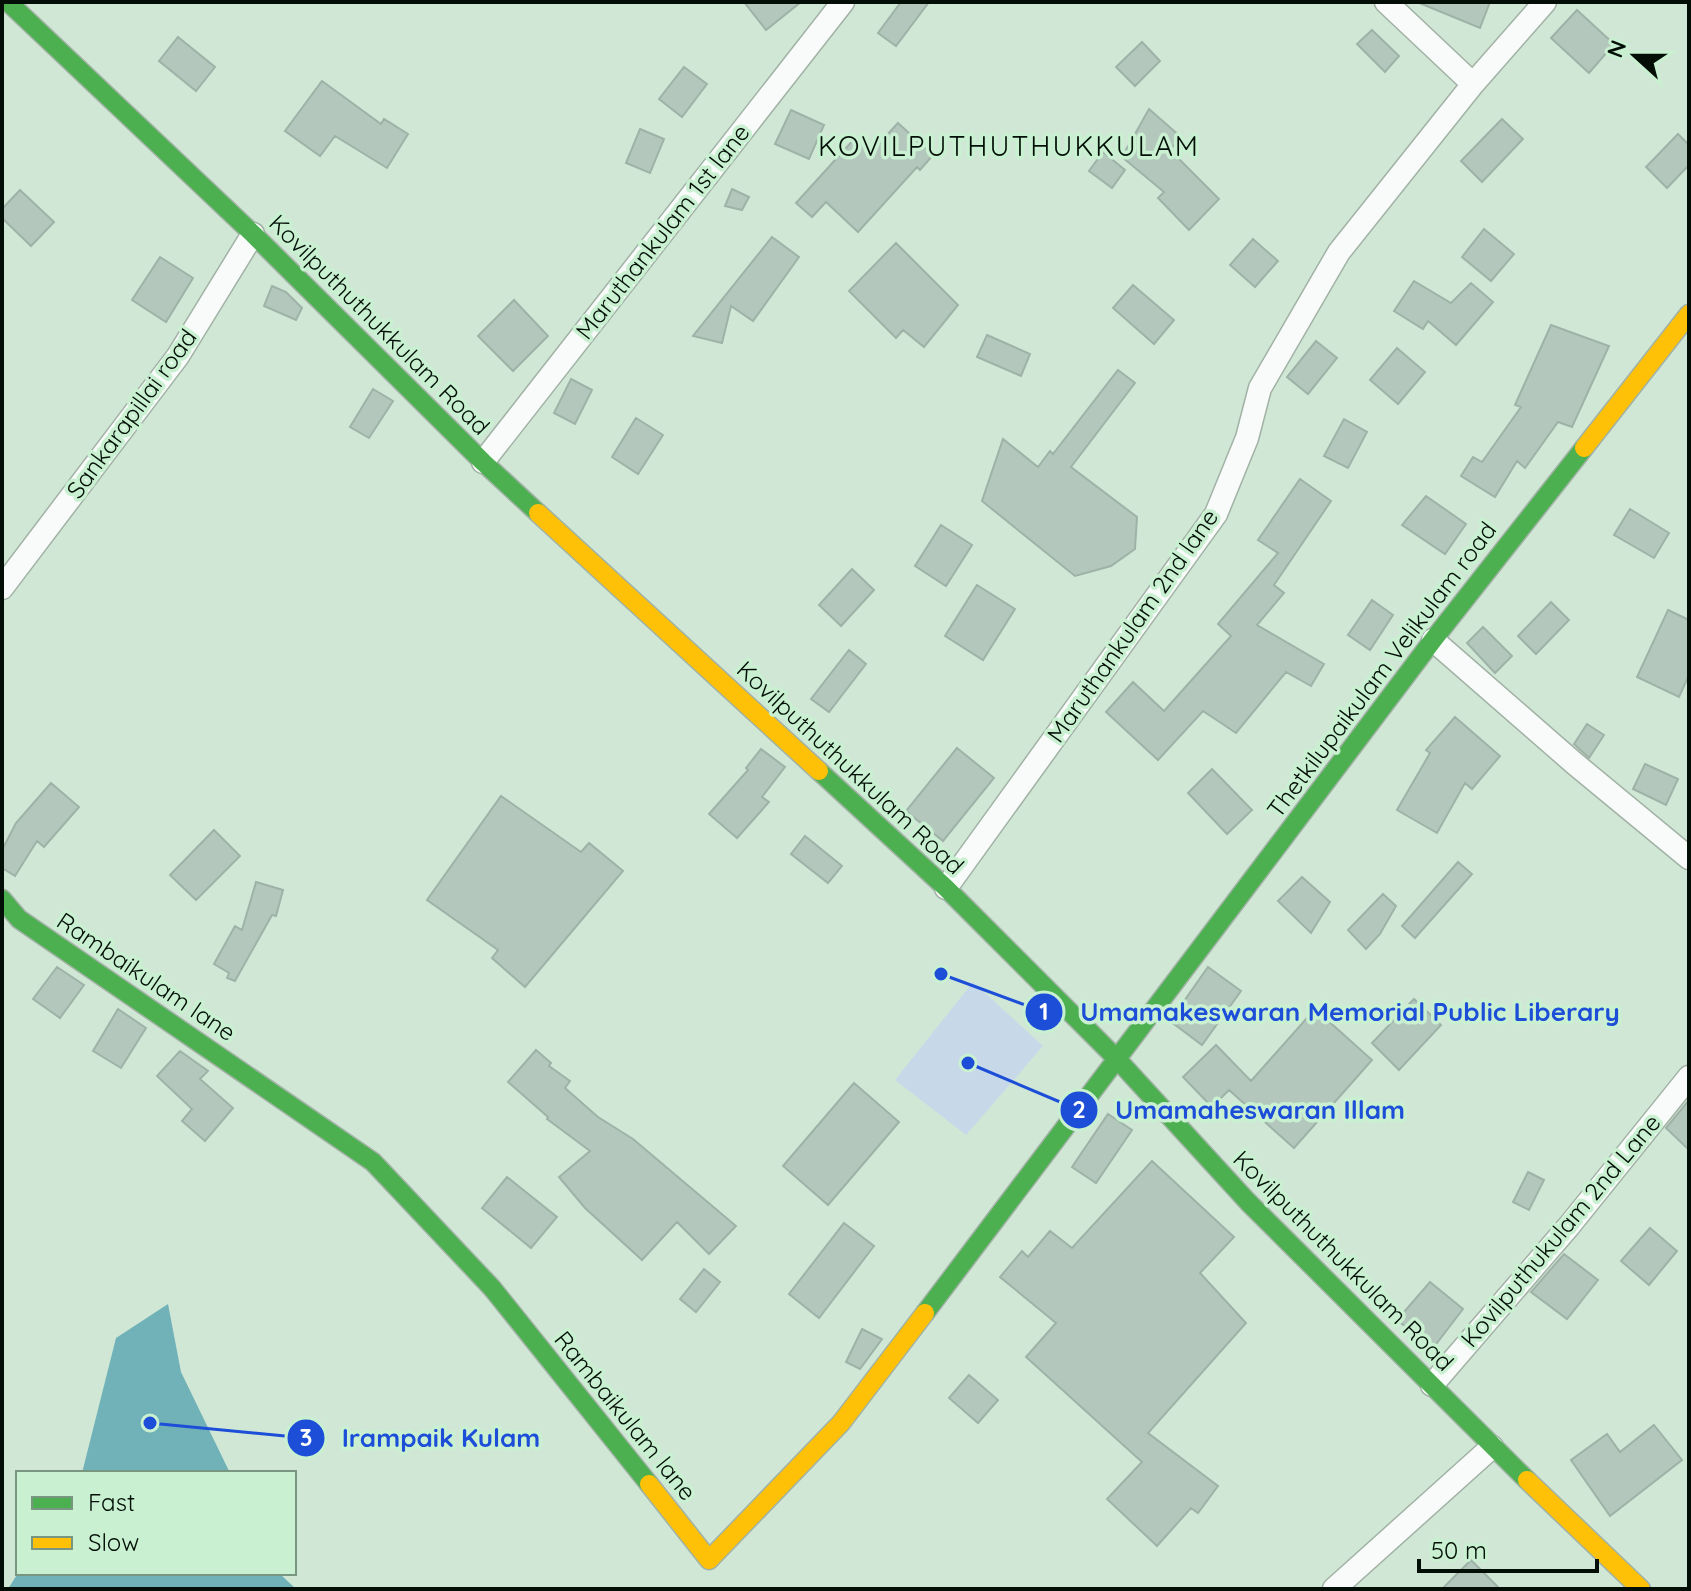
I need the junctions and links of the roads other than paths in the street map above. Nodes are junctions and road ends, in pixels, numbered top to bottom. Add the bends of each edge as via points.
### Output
1 (8, 2) edge
2 (843, 2) edge
3 (1386, 2) edge
4 (1545, 2) edge
5 (1473, 84) junction
6 (253, 234) junction
7 (1689, 314) edge
8 (483, 462) junction
9 (2, 588) edge
10 (1433, 640) junction
11 (1689, 858) edge
12 (946, 888) junction
13 (2, 899) edge
14 (1117, 1059) junction
15 (1689, 1077) edge
16 (1432, 1385) junction
17 (1492, 1447) junction
18 (1334, 1589) edge
19 (1641, 1589) edge

1 - 6 street, Kovilputhuthukkulam Road
2 - 8 street, Maruthankulam 1st lane
3 - 5 street
4 - 5 street, Maruthankulam 2nd lane
5 - 12 street, Maruthankulam 2nd lane via 1339,252 1260,388 1247,438 1216,514
6 - 8 street, Kovilputhuthukkulam Road
6 - 9 street, Sankarapillai road via 178,356
7 - 10 street, Thetkilupaikulam Velikulam road
8 - 12 street, Kovilputhuthukkulam Road
10 - 11 street
10 - 14 street, Thetkilupaikulam Velikulam road
12 - 14 street, Kovilputhuthukkulam Road
13 - 14 street, Rambaikulam lane via 19,919 373,1162 492,1288 709,1560 841,1423
14 - 16 street, Kovilputhuthukkulam Road via 1248,1202
15 - 16 street, Kovilputhukulam 2nd Lane
16 - 17 street, Kovilputhuthukkulam Road
17 - 18 street
17 - 19 street, Kovilputhuthukkulam Road

